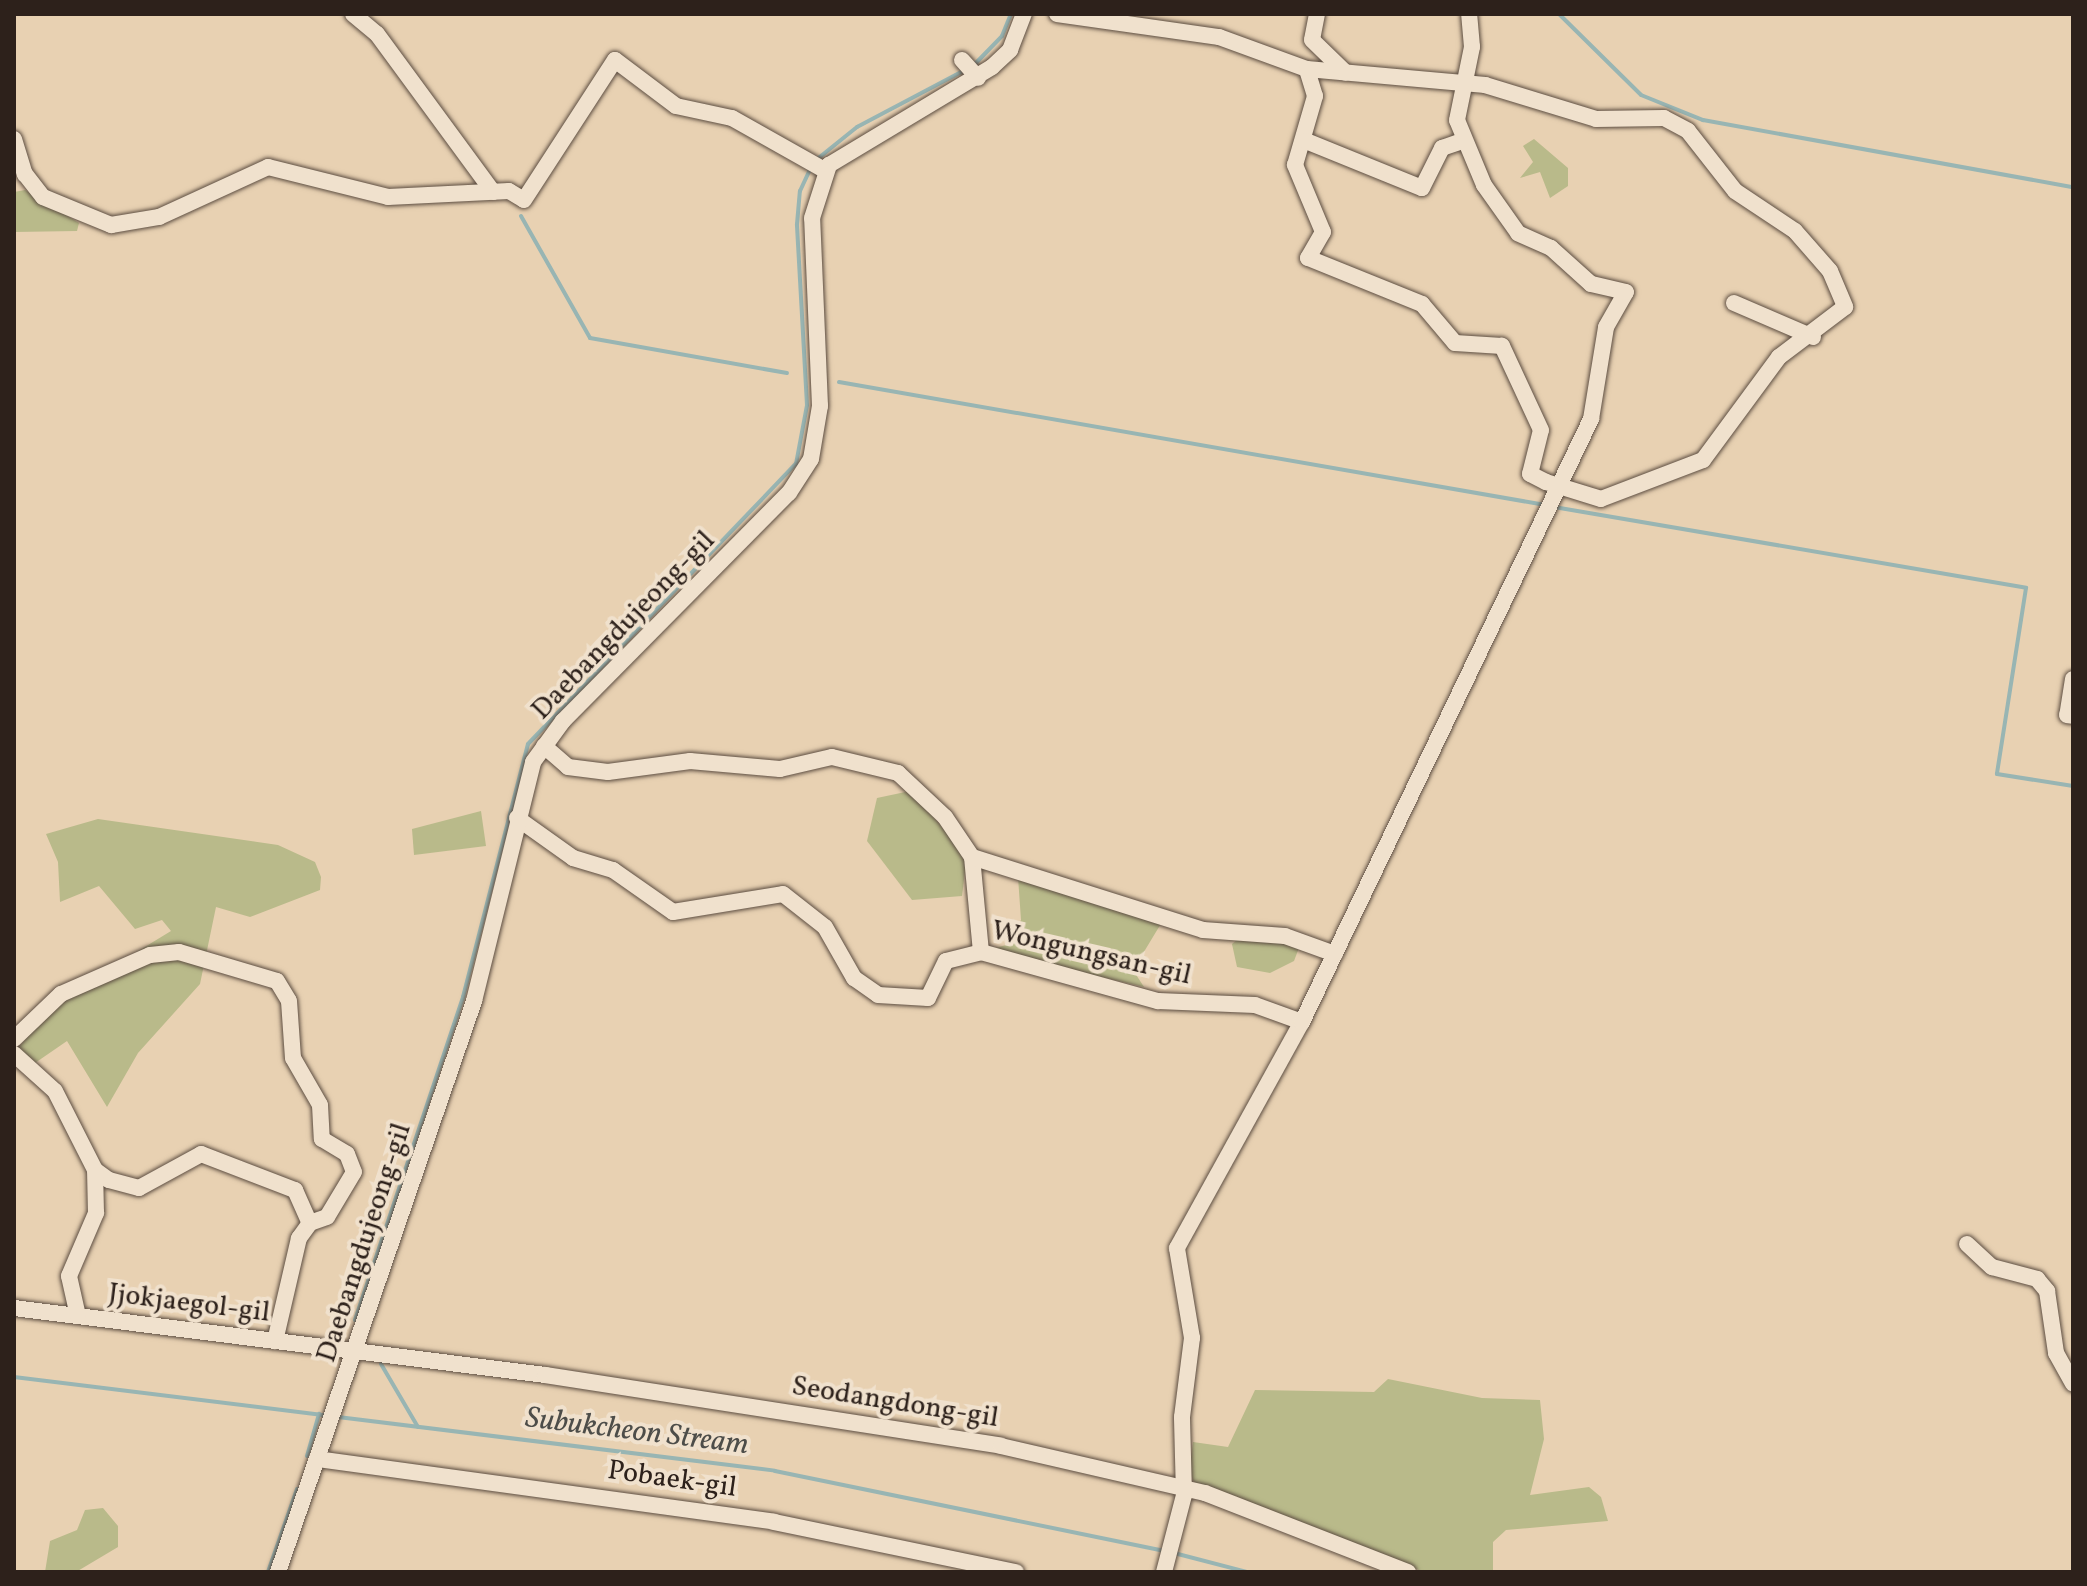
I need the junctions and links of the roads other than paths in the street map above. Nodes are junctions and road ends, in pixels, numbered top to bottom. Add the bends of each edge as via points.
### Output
1 (353, 14) edge
2 (1024, 14) edge
3 (1057, 14) edge
4 (1317, 14) edge
5 (1469, 14) edge
6 (962, 60) dead end
7 (1307, 69) junction
8 (1346, 73) junction
9 (977, 76) junction
10 (1465, 83) junction
11 (14, 139) edge
12 (1306, 141) junction
13 (1462, 141) junction
14 (818, 166) junction
15 (493, 192) junction
16 (1734, 303) dead end
17 (1813, 337) junction
18 (1552, 497) junction
19 (2073, 679) edge
20 (2073, 716) edge
21 (544, 746) junction
22 (517, 818) junction
23 (972, 857) junction
24 (981, 952) junction
25 (1335, 954) junction
26 (1302, 1022) junction
27 (14, 1039) edge
28 (14, 1054) edge
29 (95, 1170) junction
30 (310, 1223) junction
31 (1967, 1244) dead end
32 (14, 1308) edge
33 (78, 1316) junction
34 (275, 1341) junction
35 (356, 1356) junction
36 (2073, 1384) edge
37 (317, 1459) junction
38 (1184, 1491) junction
39 (278, 1572) edge
40 (1016, 1572) edge
41 (1164, 1572) edge
42 (1408, 1572) edge

1 - 15 street via 377,34
2 - 9 street via 1010,50
3 - 7 street via 1219,37
4 - 8 street via 1312,40
5 - 10 street
6 - 9 street
7 - 8 street
7 - 12 street via 1315,96
8 - 10 street
9 - 14 street
10 - 13 street via 1457,120
10 - 17 street via 1572,115 1657,116 1688,131 1735,191 1773,213 1830,271 1845,307
11 - 15 street via 25,174 43,197 111,225 159,217 268,167 388,197
12 - 13 street via 1422,188 1442,148
12 - 18 street via 1295,165 1323,232 1308,258 1422,304 1455,343 1502,346 1541,430 1530,474
13 - 18 street via 1475,150 1484,185 1518,233 1551,248 1591,284 1626,292 1606,327 1591,419
14 - 15 street via 732,118 676,106 615,60 531,197
14 - 21 street, Daebangdujeong-gil via 812,218 820,406 811,459 789,493
16 - 17 street
17 - 18 street via 1779,357 1703,460 1601,499
18 - 25 street
19 - 20 street via 2067,715
21 - 22 street, Daebangdujeong-gil
21 - 23 street via 568,767 608,772 690,761 780,769 832,757 870,765 916,787
22 - 24 street, Wongungsan-gil via 573,858 613,870 673,912 783,894 825,927 854,978 878,995 928,998 946,961
22 - 35 street, Daebangdujeong-gil via 474,1001
23 - 24 street
23 - 25 street via 1203,930 1285,936
24 - 26 street, Wongungsan-gil via 1158,1001 1255,1005
25 - 26 street
26 - 38 street via 1177,1248 1193,1324 1182,1417
27 - 30 street via 61,994 150,955 179,952 277,981 289,1001 293,1058 320,1105 322,1139 347,1154 354,1172 327,1217
28 - 29 street via 55,1091
29 - 30 street via 139,1188 201,1154 216,1157 295,1190
29 - 33 street via 96,1213 69,1276
30 - 34 street via 285,1287
31 - 36 street via 1992,1267 2037,1279 2047,1291 2056,1353
32 - 33 street, Jjokjaegol-gil
33 - 34 street, Jjokjaegol-gil
34 - 35 street, Jjokjaegol-gil
35 - 37 street, Daebangdujeong-gil
35 - 38 street, Seodangdong-gil via 753,1405
37 - 39 street, Daebangdujeong-gil
37 - 40 street, Pobaek-gil via 774,1522
38 - 41 street
38 - 42 street, Seodangdong-gil

